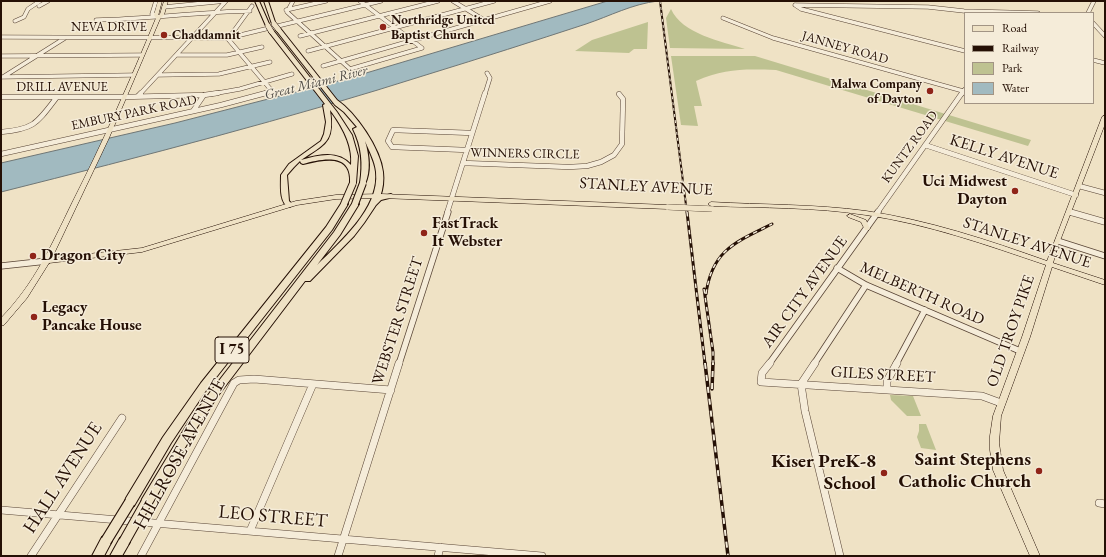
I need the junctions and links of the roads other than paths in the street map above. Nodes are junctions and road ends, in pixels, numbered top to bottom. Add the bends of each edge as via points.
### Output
1 (40, 1) edge
2 (48, 1) edge
3 (156, 1) edge
4 (160, 1) edge
5 (166, 1) edge
6 (226, 1) edge
7 (258, 1) edge
8 (266, 1) edge
9 (292, 1) edge
10 (326, 1) edge
11 (360, 1) edge
12 (381, 1) edge
13 (438, 1) edge
14 (453, 1) edge
15 (494, 1) edge
16 (548, 1) edge
17 (1094, 1) edge
18 (366, 5) junction
19 (39, 6) dead end
20 (252, 6) dead end
21 (164, 7) junction
22 (156, 8) junction
23 (465, 9) junction
24 (286, 10) junction
25 (250, 11) junction
26 (216, 12) junction
27 (1001, 12) edge
28 (1088, 12) edge
29 (381, 16) junction
30 (157, 17) junction
31 (723, 18) dead end
32 (96, 20) dead end
33 (484, 20) junction
34 (15, 21) dead end
35 (297, 22) junction
36 (1094, 24) edge
37 (397, 27) junction
38 (310, 34) junction
39 (300, 36) dead end
40 (1105, 36) edge
41 (1, 37) edge
42 (66, 37) junction
43 (150, 37) junction
44 (192, 38) junction
45 (228, 38) junction
46 (414, 40) junction
47 (324, 46) junction
48 (262, 47) dead end
49 (308, 51) dead end
50 (964, 51) edge
51 (240, 52) junction
52 (142, 55) junction
53 (177, 55) junction
54 (1, 56) edge
55 (36, 56) junction
56 (1094, 60) edge
57 (340, 61) junction
58 (270, 62) dead end
59 (1105, 63) edge
60 (252, 66) junction
61 (323, 66) dead end
62 (487, 73) dead end
63 (292, 74) dead end
64 (133, 75) junction
65 (159, 75) junction
66 (2, 77) edge
67 (266, 81) junction
68 (964, 90) edge
69 (619, 94) dead end
70 (204, 95) junction
71 (138, 96) junction
72 (57, 97) junction
73 (124, 97) junction
74 (1, 98) edge
75 (192, 111) junction
76 (344, 111) junction
77 (332, 115) junction
78 (1105, 117) edge
79 (110, 129) junction
80 (1, 132) edge
81 (472, 133) junction
82 (925, 145) junction
83 (467, 150) junction
84 (1, 154) edge
85 (463, 163) junction
86 (353, 180) junction
87 (1079, 186) junction
88 (377, 193) junction
89 (1105, 193) edge
90 (1076, 195) junction
91 (391, 196) junction
92 (452, 196) junction
93 (288, 202) junction
94 (372, 204) junction
95 (712, 207) junction
96 (1070, 212) junction
97 (850, 216) junction
98 (874, 217) junction
99 (1105, 222) edge
100 (867, 229) junction
101 (1058, 241) junction
102 (1105, 256) edge
103 (47, 261) junction
104 (1, 266) edge
105 (1048, 267) junction
106 (837, 268) junction
107 (1105, 283) edge
108 (866, 284) junction
109 (1105, 288) edge
110 (289, 295) junction
111 (925, 310) junction
112 (1, 323) edge
113 (1020, 352) junction
114 (761, 382) joint
115 (313, 384) junction
116 (801, 384) junction
117 (391, 390) junction
118 (887, 390) junction
119 (1001, 404) junction
120 (122, 418) dead end
121 (1, 510) edge
122 (58, 516) junction
123 (159, 523) junction
124 (250, 532) junction
125 (344, 539) junction
126 (440, 547) junction
127 (31, 556) edge
128 (98, 556) edge
129 (116, 556) edge
130 (141, 556) edge
131 (338, 556) edge
132 (438, 556) edge
133 (539, 556) edge
134 (542, 556) edge
135 (840, 556) edge
136 (1035, 556) edge

1 - 34 street via 28,9 24,17
2 - 19 street
3 - 22 street
4 - 22 main road
5 - 21 main road
6 - 21 street
6 - 26 street
7 - 77 highway via 269,28 324,100
8 - 76 highway, I 75, bridge via 274,24
9 - 24 street
10 - 24 street
11 - 18 street
12 - 18 street, NEVA DRIVE
13 - 29 street
14 - 23 street
15 - 23 street
16 - 33 street
17 - 28 street
18 - 29 street
18 - 35 street, NEVA DRIVE
20 - 25 street
21 - 30 main road via 162,14
22 - 30 main road
23 - 33 street
23 - 37 street
24 - 35 street
25 - 26 street
25 - 45 street
26 - 30 street
26 - 44 street
27 - 50 street via 917,7 795,5 801,9
29 - 37 street
29 - 38 street
30 - 32 street
30 - 43 main road
31 - 68 street, JANNEY ROAD via 773,38
33 - 46 street
35 - 38 street
35 - 45 street, NEVA DRIVE
36 - 40 street
37 - 46 street
37 - 47 street
38 - 39 street
38 - 47 street
41 - 42 street, NEVA DRIVE
42 - 43 street, NEVA DRIVE
42 - 55 street
43 - 44 street, NEVA DRIVE
43 - 52 main road
44 - 45 street, NEVA DRIVE
44 - 53 street
45 - 51 street
46 - 57 street
46 - 57 street via 422,49 352,69
47 - 49 street
47 - 57 street
48 - 51 street
51 - 53 street via 222,55
51 - 60 street
52 - 55 street
52 - 64 main road
53 - 65 street
54 - 55 street
55 - 66 street
56 - 59 street
57 - 61 street
58 - 60 street
60 - 65 street via 219,74
60 - 67 street
62 - 81 street, WEBSTER STREET via 490,78
63 - 67 street, DRILL AVENUE
64 - 66 street
64 - 73 main road
65 - 71 street
67 - 70 street, DRILL AVENUE via 240,89
67 - 75 street, EMBURY PARK ROAD via 272,91
68 - 82 street, KUNTZ ROAD
69 - 85 street, WINNERS CIRCLE via 623,99 624,140 617,152 606,160 575,167
70 - 71 street, DRILL AVENUE
70 - 75 street
71 - 73 street, DRILL AVENUE
72 - 73 street, DRILL AVENUE
72 - 74 street, DRILL AVENUE
72 - 80 street via 38,123 22,130
73 - 79 main road
75 - 79 street, EMBURY PARK ROAD
76 - 88 highway via 363,132 377,159 380,172
76 - 110 highway, I 75, bridge via 363,146 366,161 363,183 355,204 337,233
77 - 86 highway, I 75 via 349,135 354,146
77 - 93 highway via 323,141 284,175
78 - 87 main road, OLD TROY PIKE
79 - 84 street, EMBURY PARK ROAD
79 - 103 main road
81 - 83 street, WEBSTER STREET
81 - 83 street via 393,130 388,141 392,147
82 - 90 street, KELLY AVENUE
82 - 98 street, KUNTZ ROAD
83 - 85 street, WEBSTER STREET
85 - 92 street, WEBSTER STREET
86 - 93 highway via 350,167 342,159 328,157 302,162 289,172
86 - 128 highway, I 75, bridge via 344,204 316,246 204,386 167,440
87 - 89 street, KELLY AVENUE
87 - 90 main road, OLD TROY PIKE
88 - 91 main road, STANLEY AVENUE
88 - 92 main road, STANLEY AVENUE
88 - 93 main road, STANLEY AVENUE
88 - 94 highway
90 - 96 main road, OLD TROY PIKE
91 - 92 main road, STANLEY AVENUE
91 - 94 highway
92 - 95 main road, STANLEY AVENUE, bridge
92 - 117 street, WEBSTER STREET
93 - 103 main road, STANLEY AVENUE via 135,252
94 - 110 highway via 359,226
95 - 97 main road, STANLEY AVENUE
95 - 98 main road, STANLEY AVENUE via 827,210
96 - 99 street
96 - 101 main road, OLD TROY PIKE
97 - 98 main road, STANLEY AVENUE
97 - 100 main road via 864,222
98 - 100 street, AIR CITY AVENUE
98 - 105 main road, STANLEY AVENUE
100 - 106 street, AIR CITY AVENUE
101 - 102 street
101 - 105 main road, OLD TROY PIKE
103 - 104 street, STANLEY AVENUE
103 - 112 main road via 30,292
105 - 107 main road, STANLEY AVENUE
105 - 109 main road, STANLEY AVENUE
105 - 113 main road, OLD TROY PIKE
106 - 108 street, MELBERTH ROAD
106 - 114 street, AIR CITY AVENUE via 762,373
108 - 111 street, MELBERTH ROAD
108 - 116 street
110 - 129 highway, I 75, bridge via 209,400
111 - 113 street, MELBERTH ROAD
111 - 118 street via 886,381
113 - 119 main road, OLD TROY PIKE
114 - 116 street, GILES STREET
115 - 117 street
115 - 123 street, HILLROSE AVENUE via 254,379 238,380 234,383
115 - 124 street
116 - 118 street, GILES STREET
116 - 135 street via 805,411
117 - 125 street, WEBSTER STREET
118 - 119 street, GILES STREET via 982,396
119 - 136 main road, OLD TROY PIKE via 994,442 998,470
120 - 122 street, HALL AVENUE
121 - 122 street, LEO STREET
122 - 123 street, LEO STREET
122 - 127 street, HALL AVENUE
123 - 124 street, LEO STREET
123 - 130 street, HILLROSE AVENUE
124 - 125 street, LEO STREET
125 - 126 street, LEO STREET
125 - 131 street, WEBSTER STREET
126 - 132 street
126 - 133 street, LEO STREET
133 - 134 street, LEO STREET

